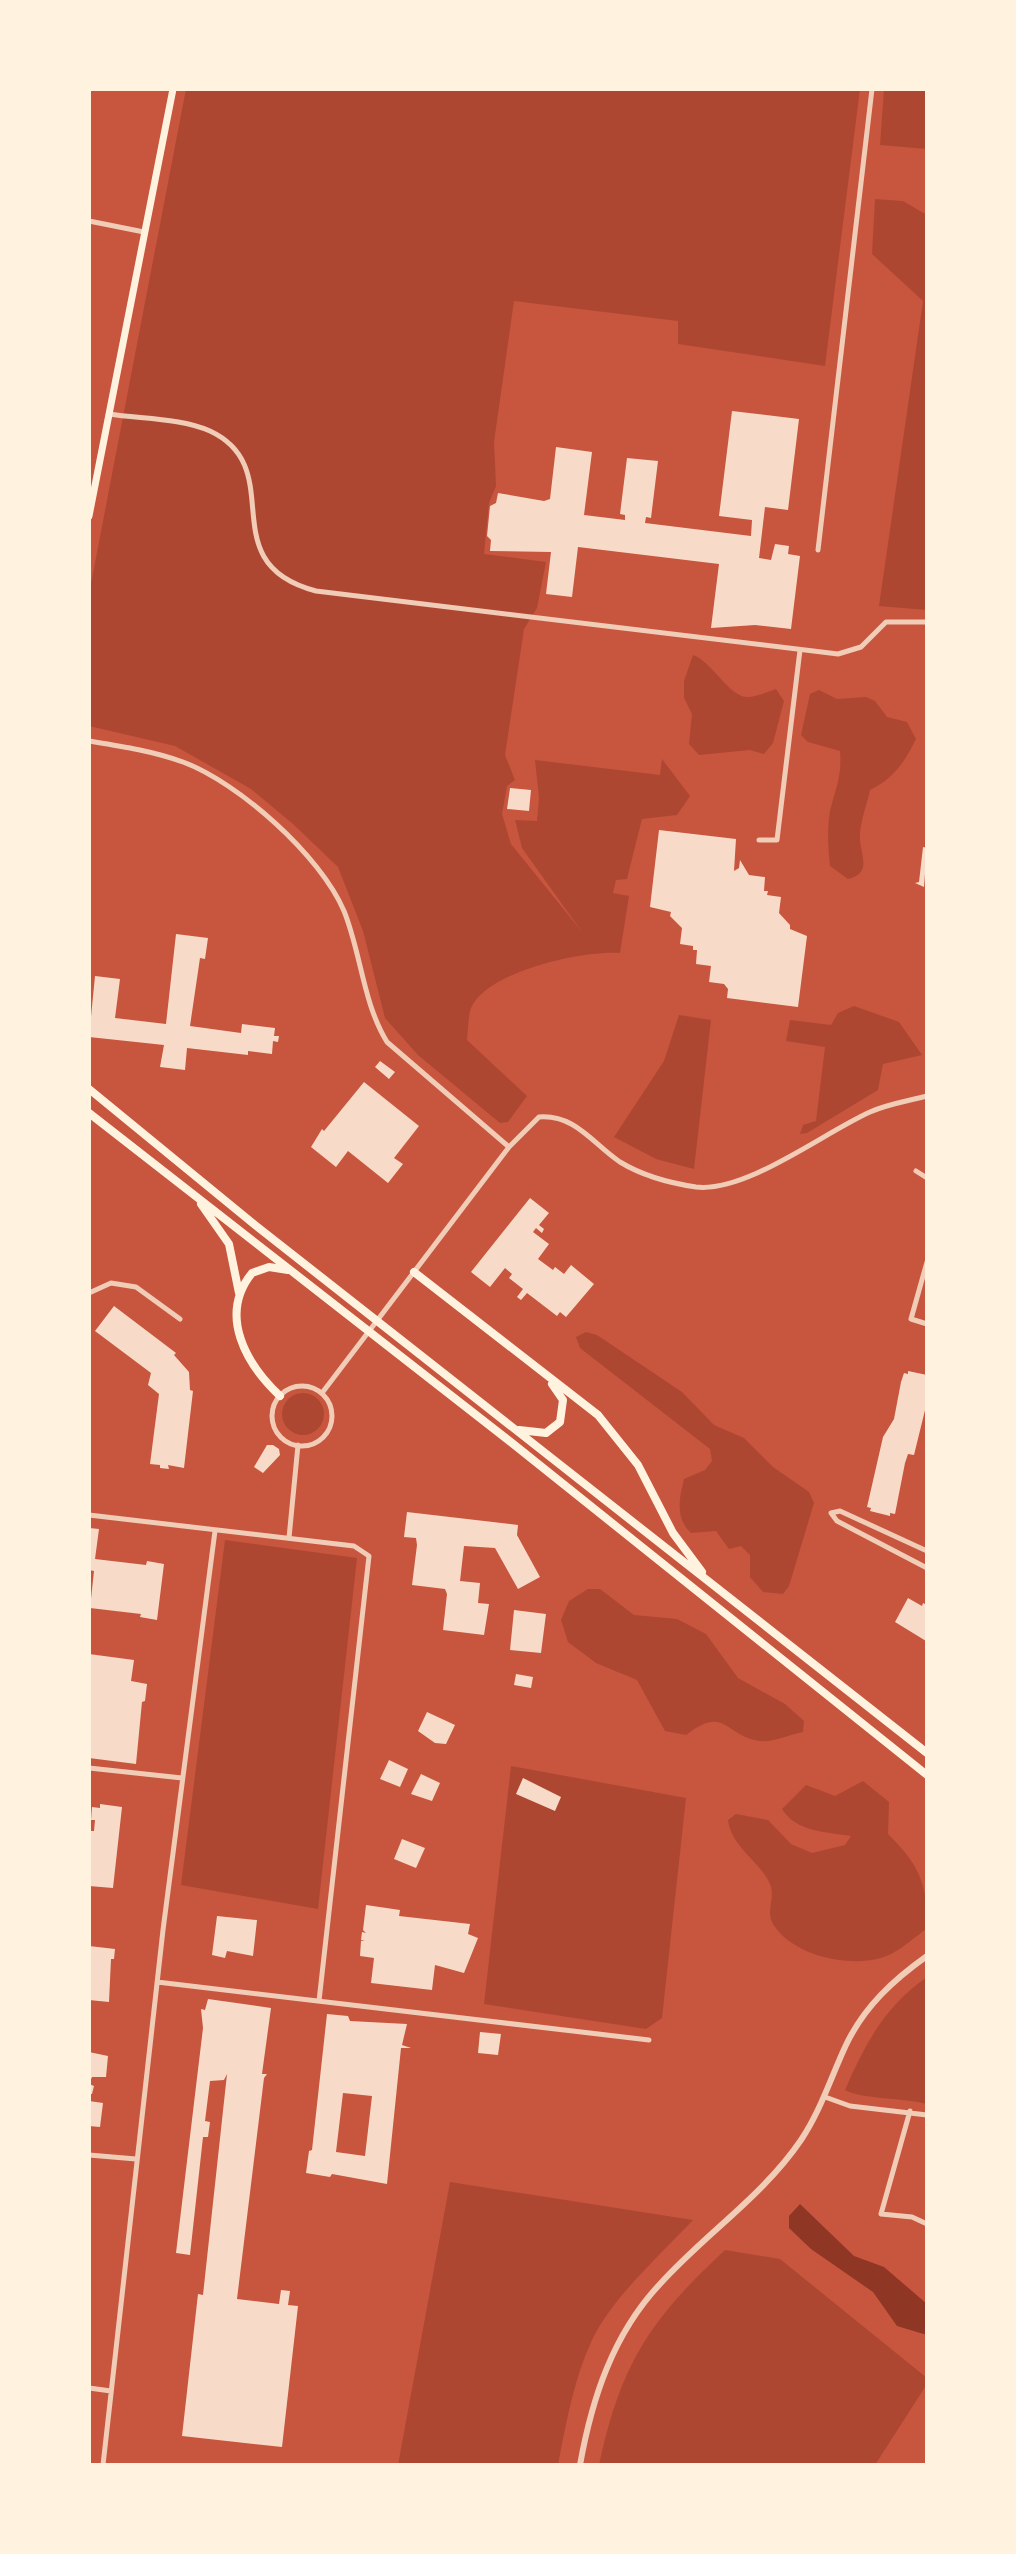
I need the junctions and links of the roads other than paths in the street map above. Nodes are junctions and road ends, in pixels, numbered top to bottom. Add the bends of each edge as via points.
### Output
1 (173, 89) edge
2 (872, 89) edge
3 (89, 221) edge
4 (144, 232) junction
5 (109, 414) junction
6 (89, 516) edge
7 (818, 550) dead end
8 (927, 622) edge
9 (800, 650) junction
10 (89, 741) edge
11 (759, 840) dead end
12 (89, 1090) edge
13 (927, 1096) edge
14 (89, 1113) edge
15 (509, 1147) junction
16 (916, 1171) dead end
17 (927, 1178) edge
18 (190, 1191) junction
19 (927, 1262) edge
20 (292, 1271) junction
21 (414, 1272) junction
22 (89, 1293) edge
23 (239, 1294) junction
24 (180, 1319) dead end
25 (927, 1324) edge
26 (545, 1376) junction
27 (321, 1393) junction
28 (280, 1396) junction
29 (512, 1428) junction
30 (298, 1445) junction
31 (89, 1515) edge
32 (215, 1531) junction
33 (289, 1538) junction
34 (927, 1550) edge
35 (927, 1568) edge
36 (713, 1585) junction
37 (927, 1754) edge
38 (89, 1768) edge
39 (927, 1774) edge
40 (182, 1779) junction
41 (927, 1956) edge
42 (157, 1982) junction
43 (319, 2001) junction
44 (649, 2040) dead end
45 (825, 2097) junction
46 (910, 2111) junction
47 (927, 2115) edge
48 (89, 2155) edge
49 (136, 2159) junction
50 (927, 2224) edge
51 (89, 2388) edge
52 (111, 2391) junction
53 (103, 2465) edge
54 (580, 2465) edge

1 - 4 main road
2 - 7 street
3 - 4 street
4 - 5 main road
5 - 6 main road
5 - 9 street via 191,425 227,442 243,460 251,483 254,536 263,560 292,585 347,596
8 - 9 street via 886,622 851,653
9 - 11 street via 777,840
10 - 15 street via 169,757 205,771 303,849 344,913 375,1021 387,1042
12 - 29 main road
13 - 15 street via 872,1111 741,1180 706,1187 642,1173 619,1161 577,1126 548,1116 532,1121
14 - 18 main road
15 - 21 street
16 - 17 street
18 - 20 main road
18 - 23 main road via 229,1244
19 - 25 street via 911,1319
20 - 23 main road via 258,1268
20 - 39 main road
21 - 26 main road
21 - 27 street
22 - 24 street via 111,1283 136,1287
23 - 28 main road via 237,1321 242,1346 254,1369
26 - 29 main road via 564,1401 560,1422 540,1434
26 - 36 main road via 581,1400 614,1433 638,1465 678,1541
27 - 28 street via 297,1386
27 - 30 street via 332,1413 329,1429 318,1441
28 - 30 street via 272,1412 275,1429 284,1440
29 - 36 main road
30 - 33 street
31 - 32 street
32 - 33 street
32 - 40 street
33 - 43 street via 354,1546 369,1556
34 - 35 street via 840,1511 831,1513 837,1521
36 - 37 main road
38 - 40 street
40 - 42 street
41 - 45 street via 891,1983 864,2014
42 - 43 street
42 - 49 street
43 - 44 street
45 - 46 street via 850,2106
45 - 54 street via 801,2140 775,2173 641,2306 600,2382
46 - 47 street
46 - 50 street via 881,2214 912,2217
48 - 49 street
49 - 52 street
51 - 52 street
52 - 53 street

